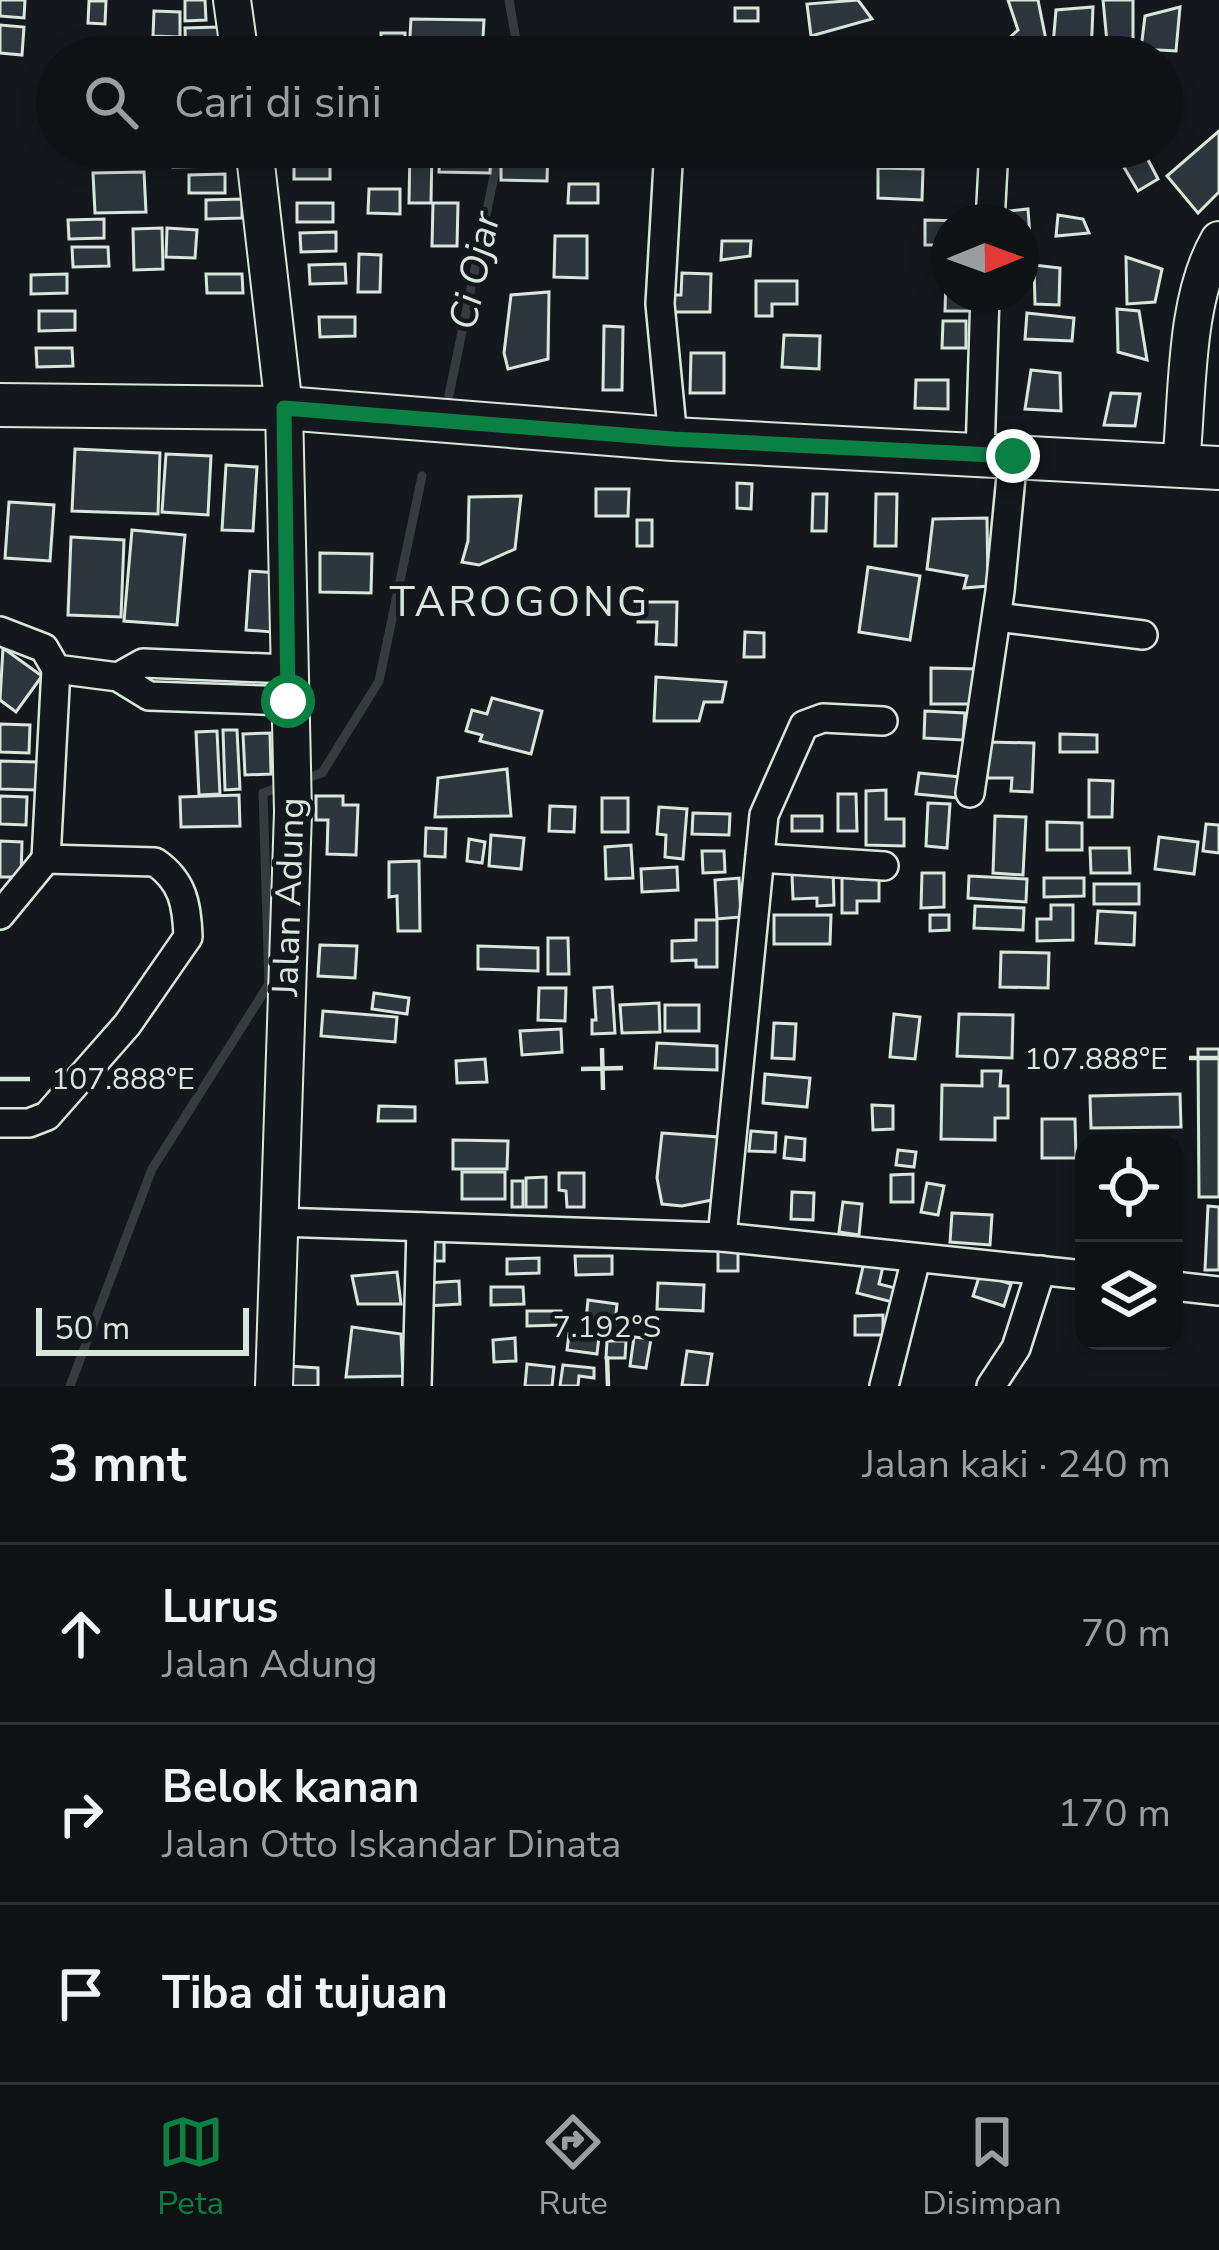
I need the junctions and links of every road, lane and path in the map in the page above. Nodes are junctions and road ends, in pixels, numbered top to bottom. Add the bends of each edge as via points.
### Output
1 (232, 0) edge
2 (237, 36) edge
3 (256, 168) edge
4 (668, 168) edge
5 (993, 168) edge
6 (991, 204) edge
7 (1219, 240) edge
8 (987, 312) edge
9 (0, 405) edge
10 (284, 408) junction
11 (673, 439) junction
12 (996, 456) junction
13 (1200, 466) edge
14 (997, 617) junction
15 (0, 631) edge
16 (1143, 634) dead end
17 (56, 669) junction
18 (288, 685) junction
19 (884, 721) dead end
20 (970, 794) dead end
21 (760, 857) junction
22 (46, 859) junction
23 (884, 866) dead end
24 (0, 915) edge
25 (0, 1123) edge
26 (279, 1222) junction
27 (421, 1227) junction
28 (722, 1237) junction
29 (916, 1259) junction
30 (1041, 1270) junction
31 (1075, 1274) edge
32 (1183, 1287) edge
33 (1219, 1291) edge
34 (274, 1386) edge
35 (417, 1386) edge
36 (884, 1386) edge
37 (991, 1386) edge

1 - 2 main road
3 - 10 main road, Jalan Adung
4 - 11 street via 660,304
5 - 6 street
7 - 13 main road via 1197,302
8 - 12 street
9 - 10 main road
10 - 11 main road
10 - 18 main road, Jalan Adung
11 - 12 main road
12 - 13 main road
12 - 14 street
14 - 16 street
14 - 20 street
15 - 17 street via 44,649
17 - 18 street via 118,677 149,696
17 - 22 street
18 - 26 main road, Jalan Adung via 293,812
19 - 21 street via 823,718 804,725 764,815
21 - 23 street
21 - 28 street
22 - 24 street
22 - 25 street via 155,862 182,890 188,938 127,1025 46,1116
26 - 27 street
26 - 34 main road, Jalan Adung
27 - 28 street
27 - 35 street
28 - 29 street
29 - 30 street
29 - 36 street
30 - 31 street
30 - 37 street via 1016,1348
32 - 33 street

